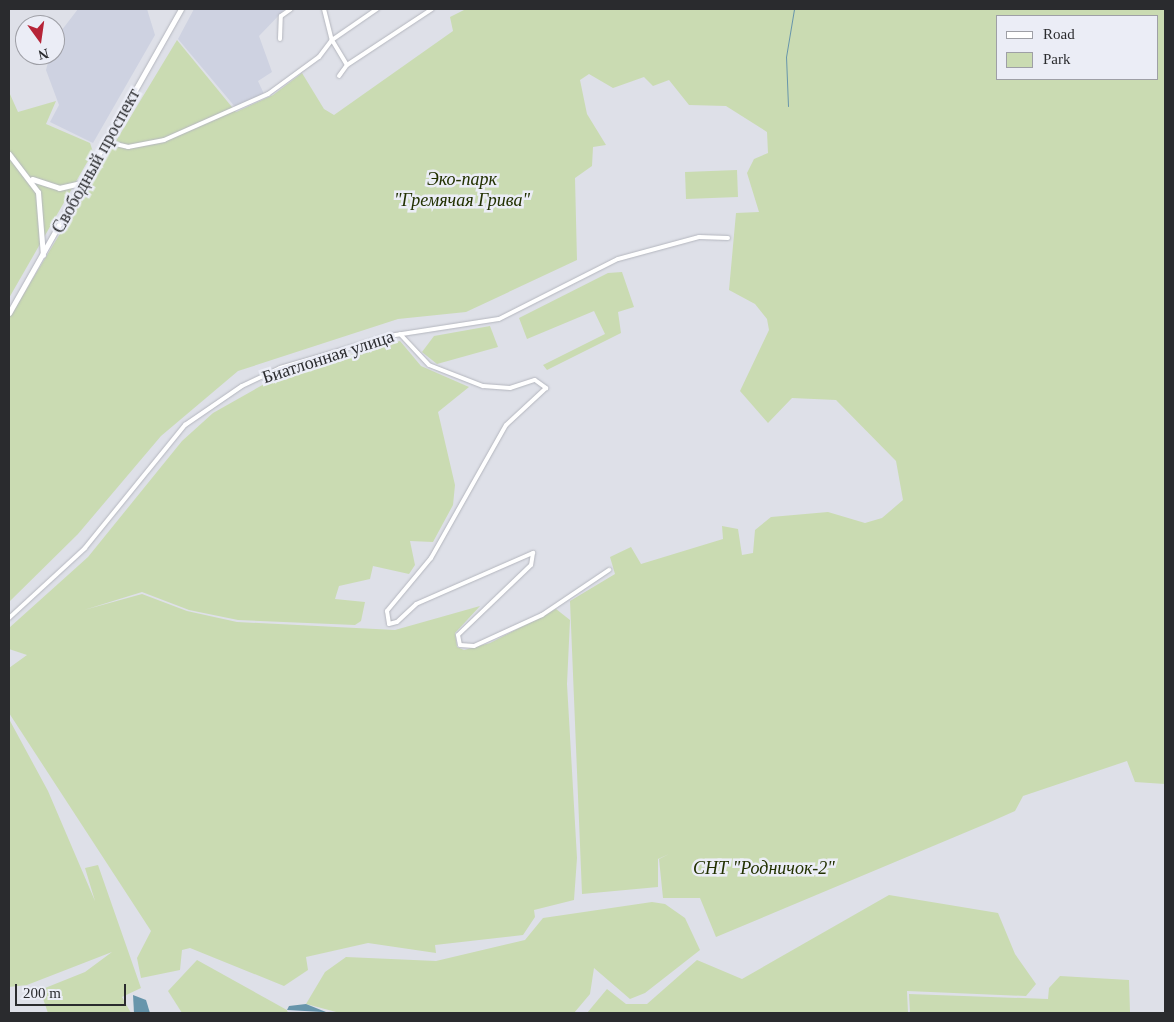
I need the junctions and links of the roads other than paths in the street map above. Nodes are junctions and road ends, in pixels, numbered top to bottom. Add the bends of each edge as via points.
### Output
1 (181, 9) edge
2 (291, 9) edge
3 (324, 9) edge
4 (377, 9) edge
5 (432, 9) edge
6 (280, 39) dead end
7 (332, 40) junction
8 (347, 65) junction
9 (339, 76) dead end
10 (107, 142) junction
11 (9, 154) edge
12 (31, 178) junction
13 (84, 182) junction
14 (728, 238) dead end
15 (43, 256) junction
16 (9, 313) edge
17 (400, 334) junction
18 (608, 570) dead end
19 (9, 618) edge

1 - 10 main road, Свободный проспект
2 - 6 street via 277,25
3 - 7 street
4 - 7 street
5 - 8 street
7 - 8 street
7 - 10 street via 319,57 268,94 198,128 128,147
8 - 9 street
10 - 13 main road, Свободный проспект
11 - 12 main road
12 - 13 main road via 59,188
12 - 15 main road via 39,196
13 - 15 main road, Свободный проспект
14 - 17 street, Биатлонная улица via 699,237 618,259 492,321
15 - 16 main road, Свободный проспект
17 - 18 street via 429,365 483,386 510,388 535,380 546,388 506,425 431,558 387,611 389,624 397,622 416,604 532,553 531,564 458,635 460,645 474,646 542,615
17 - 19 street, Биатлонная улица via 280,368 205,408 164,448 72,563

